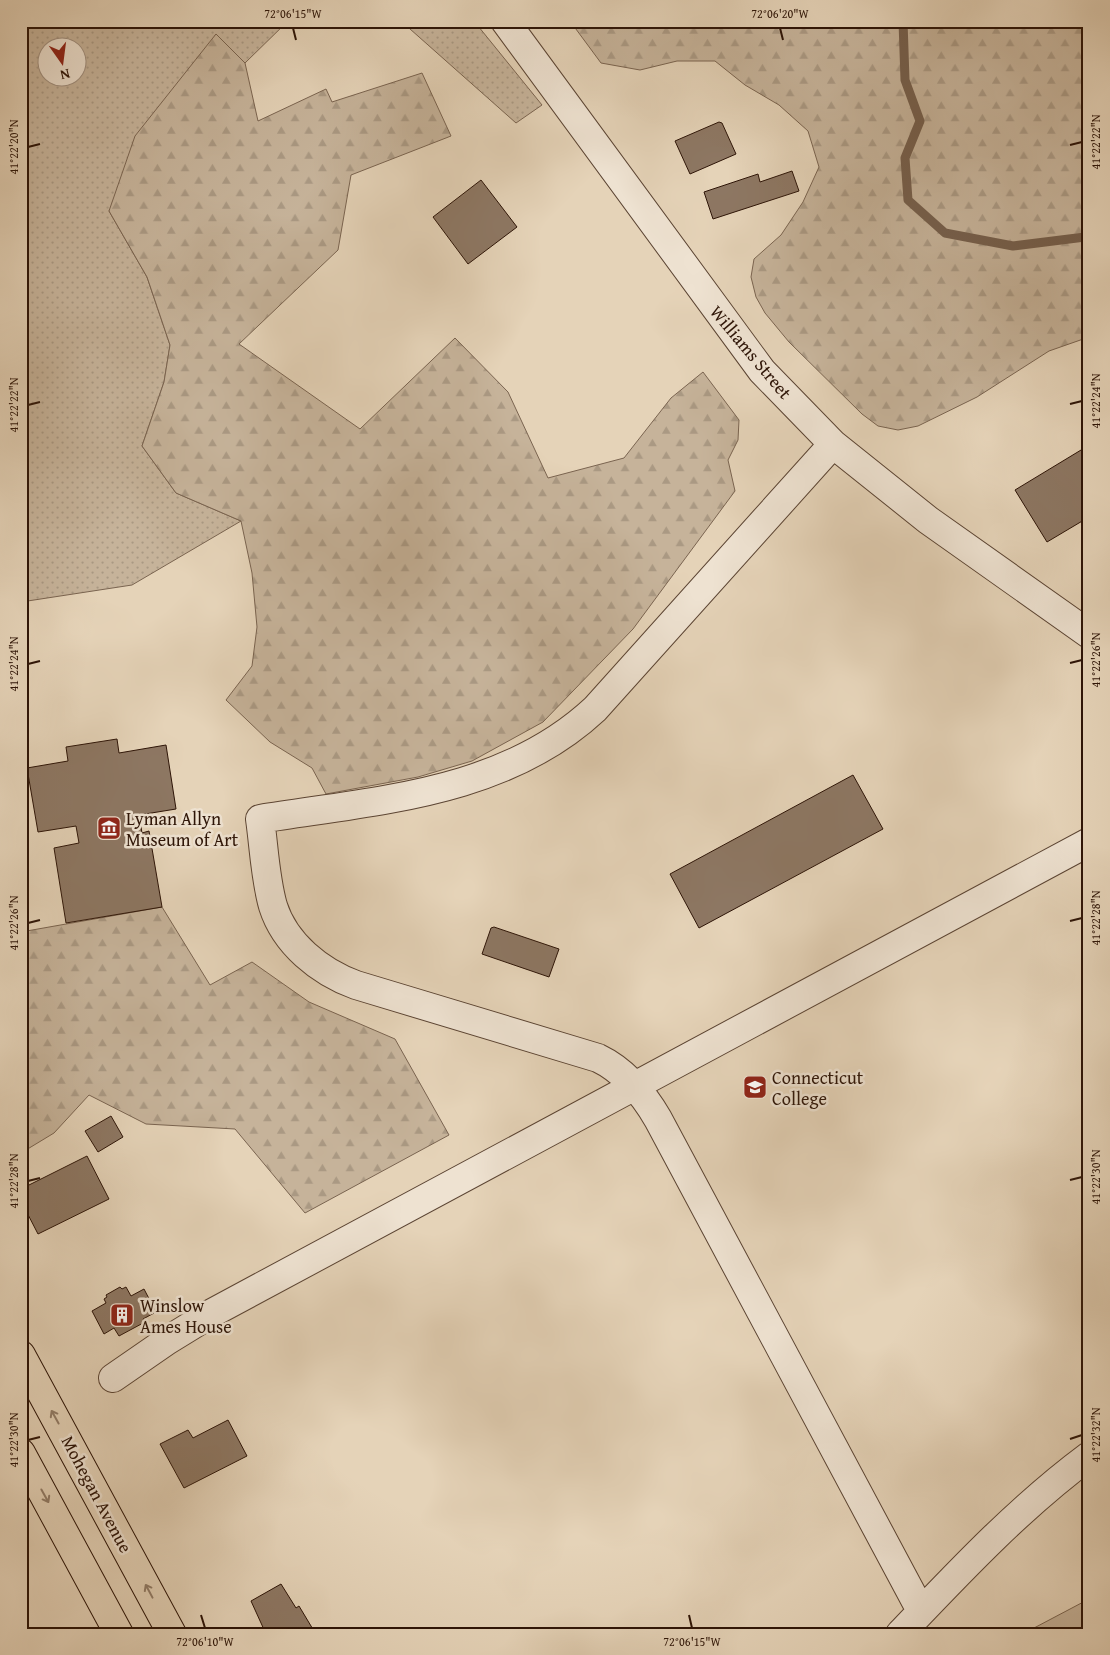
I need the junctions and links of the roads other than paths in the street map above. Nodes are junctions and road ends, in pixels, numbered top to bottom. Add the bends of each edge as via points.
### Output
1 (505, 21) edge
2 (833, 444) junction
3 (1089, 634) edge
4 (1089, 842) edge
5 (635, 1086) junction
6 (21, 1355) edge
7 (113, 1378) dead end
8 (21, 1453) edge
9 (1089, 1456) edge
10 (922, 1611) junction
11 (119, 1634) edge
12 (172, 1634) edge
13 (900, 1634) edge

1 - 2 street, Williams Street via 762,371
2 - 3 street, Williams Street via 928,520
2 - 5 street via 595,709 554,743 510,765 448,786 260,819 276,913 299,948 324,970 356,985 598,1058 619,1070
4 - 5 street
5 - 7 street via 212,1313
5 - 10 street via 658,1119
12 -> 6 highway, Mohegan Avenue
8 -> 11 highway
9 - 10 street via 1009,1523
10 - 13 street

